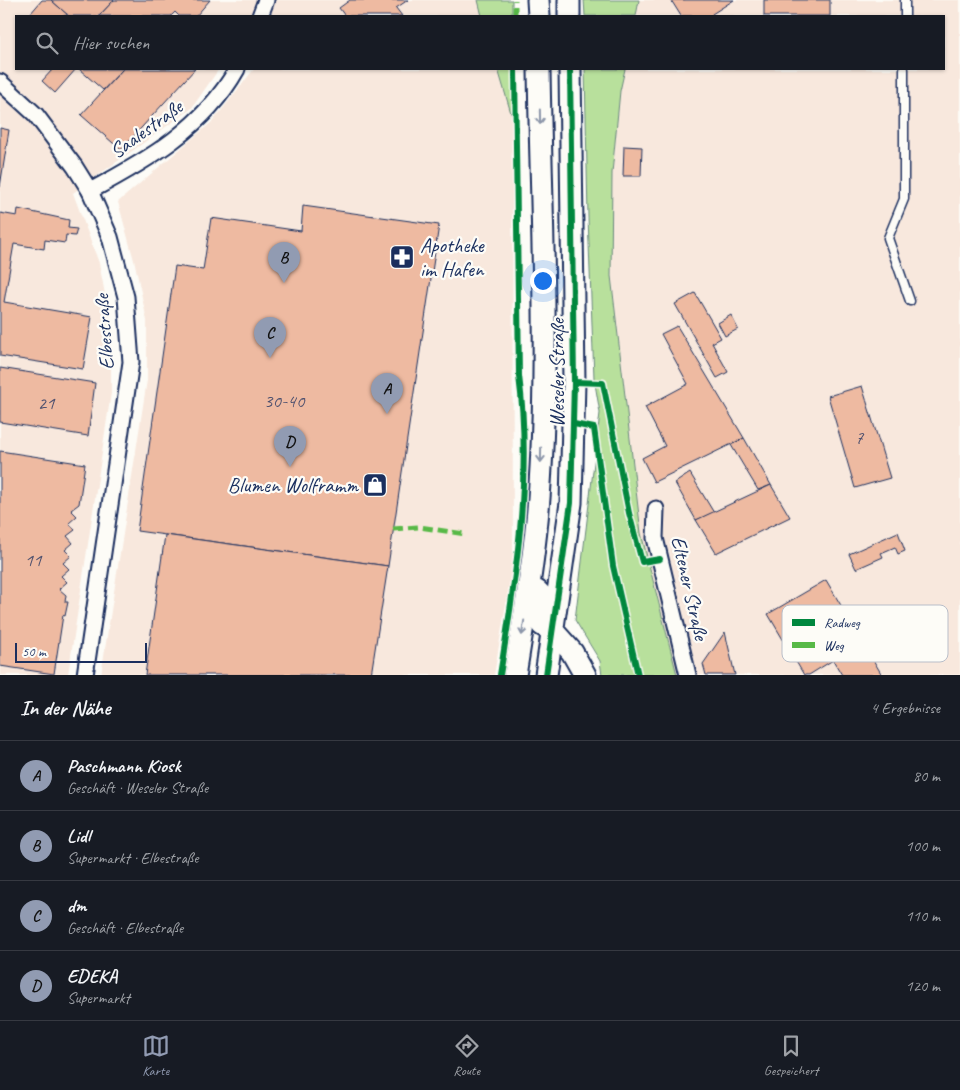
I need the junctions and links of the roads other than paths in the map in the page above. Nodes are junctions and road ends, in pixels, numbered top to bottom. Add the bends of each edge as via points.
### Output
1 (266, 0) edge
2 (538, 0) edge
3 (569, 0) edge
4 (905, 0) edge
5 (260, 15) edge
6 (539, 15) edge
7 (569, 15) edge
8 (905, 15) edge
9 (236, 70) edge
10 (539, 70) edge
11 (570, 70) edge
12 (904, 70) edge
13 (0, 82) edge
14 (90, 191) junction
15 (910, 301) dead end
16 (656, 509) dead end
17 (530, 581) junction
18 (554, 632) junction
19 (85, 675) edge
20 (515, 675) edge
21 (546, 675) edge
22 (585, 675) edge
23 (688, 675) edge

1 - 5 street
2 - 6 main road
3 - 7 main road
4 - 8 lane
9 - 14 street, Saalestraße via 222,94 185,133 142,163
10 -> 17 main road, Weseler Straße via 543,368 540,484
11 - 18 main road, Weseler Straße via 574,424 571,503
12 - 15 lane via 904,199 888,238
13 - 14 street, Elbestraße via 36,115
14 - 19 street, Elbestraße via 110,237 126,297 131,362
16 - 23 street, Eltener Straße via 655,538
17 - 18 main road via 540,594 537,614 542,625
17 -> 20 main road, Weseler Straße
18 - 21 main road, Weseler Straße
18 - 22 main road via 572,652

